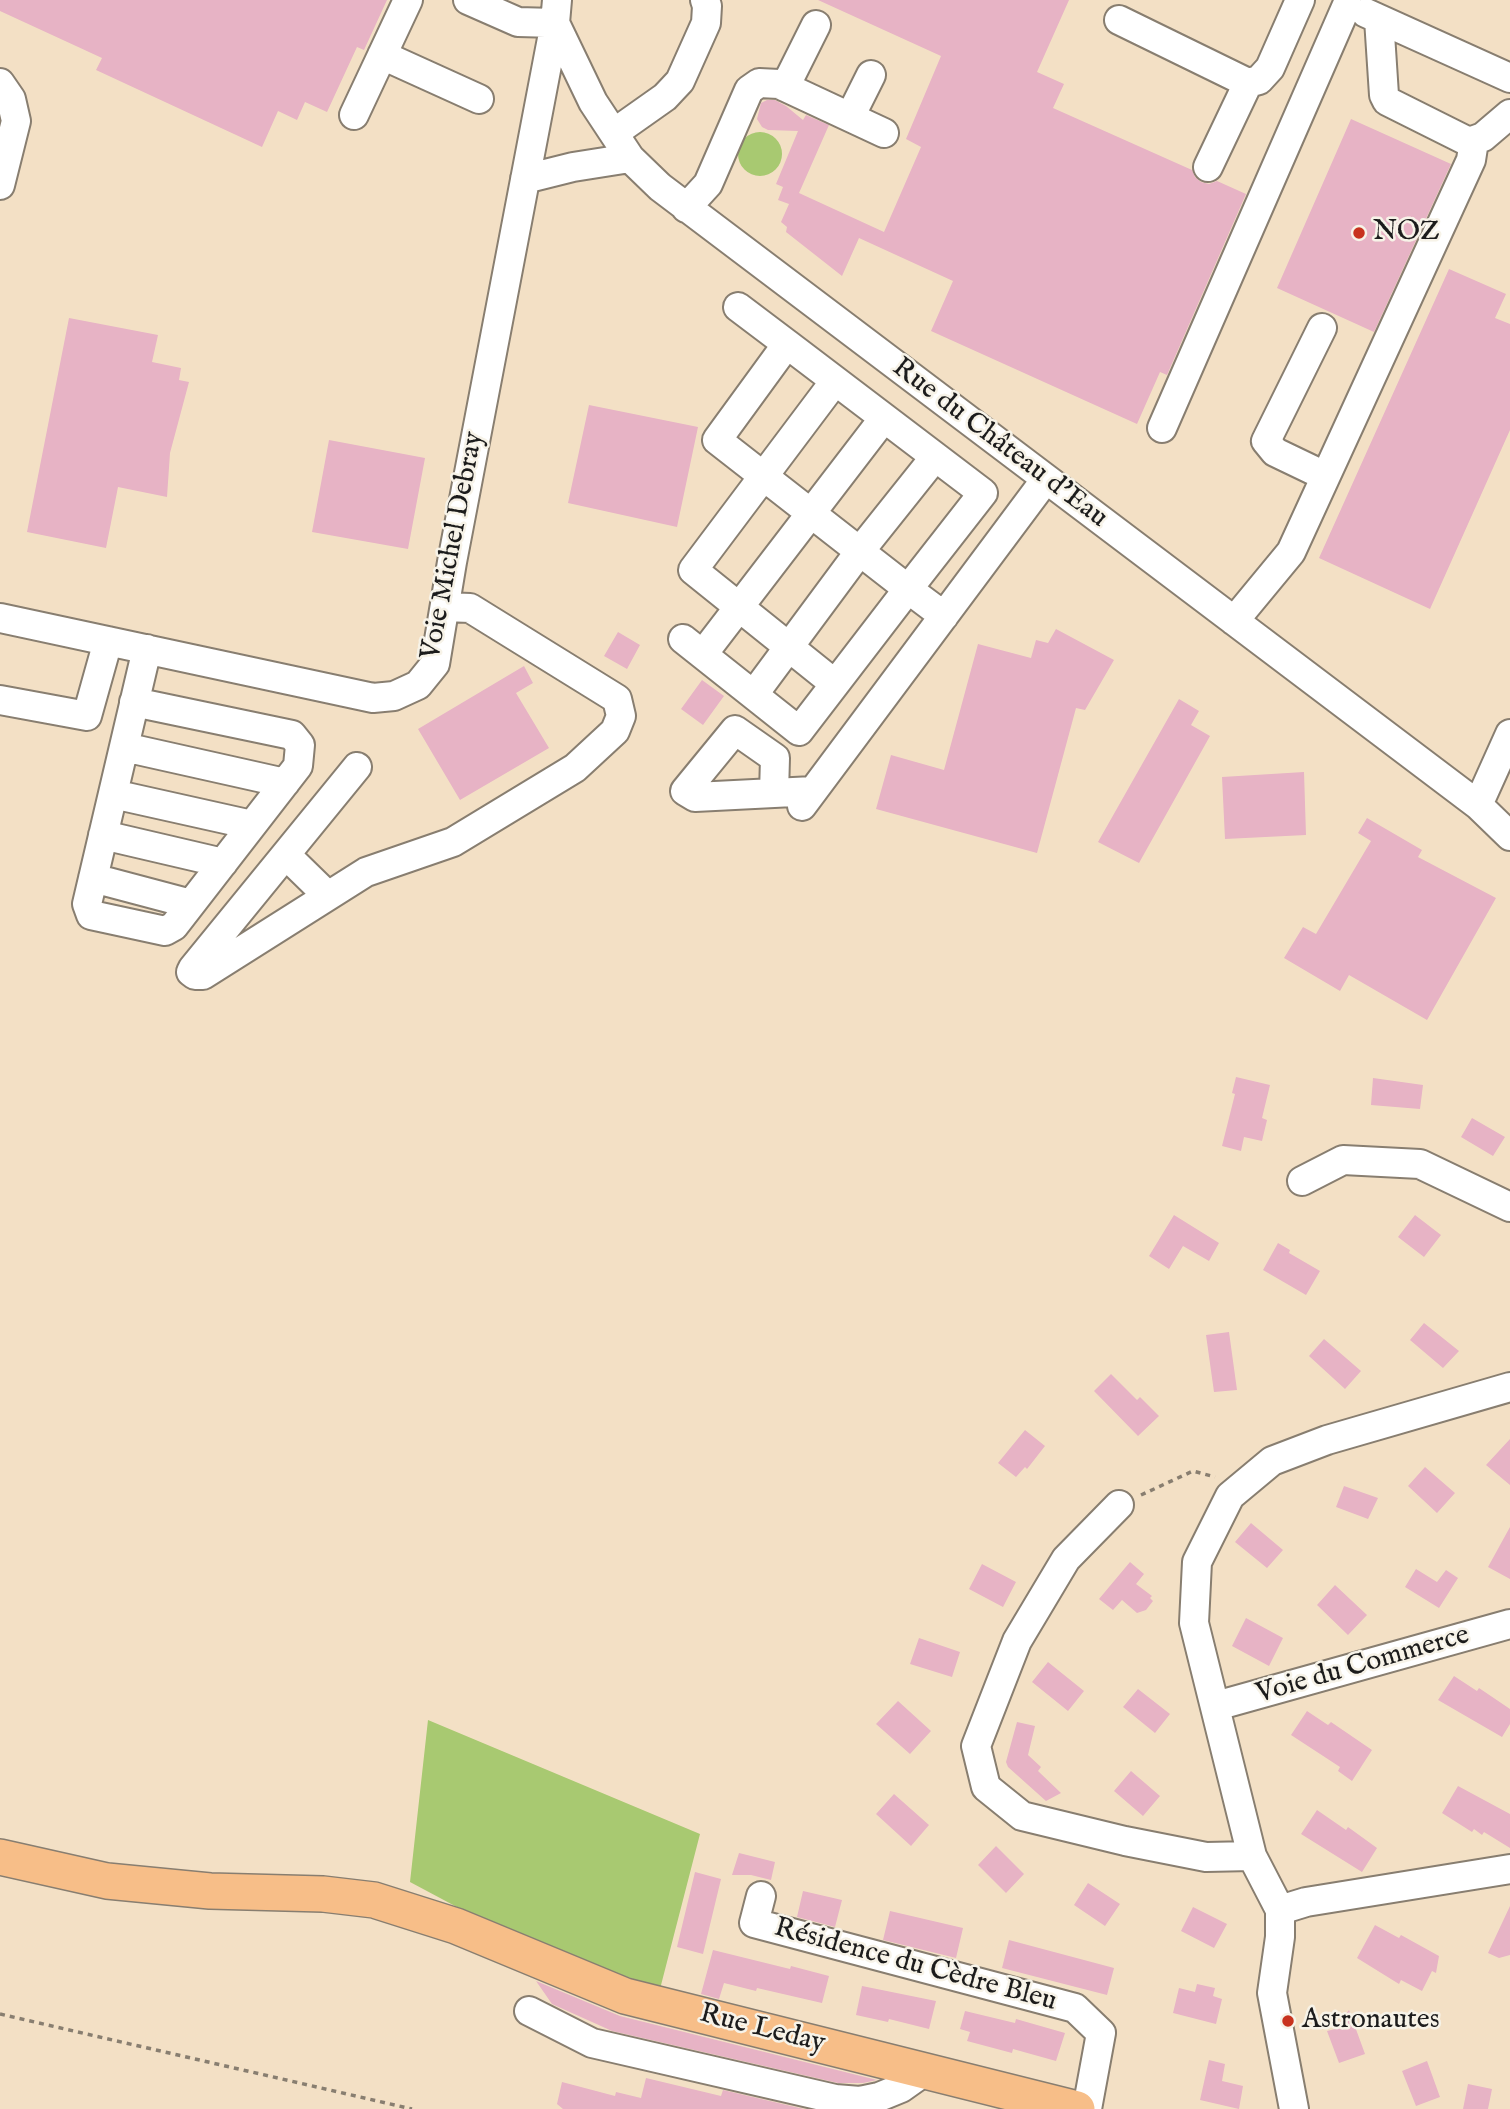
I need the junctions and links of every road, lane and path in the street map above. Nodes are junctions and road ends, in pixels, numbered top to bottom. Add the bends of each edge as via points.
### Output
1 (408, 0) edge
2 (468, 0) edge
3 (705, 0) edge
4 (1300, 0) edge
5 (1342, 2) edge
6 (556, 12) edge
7 (1379, 19) junction
8 (1119, 20) dead end
9 (816, 25) dead end
10 (382, 55) junction
11 (871, 75) dead end
12 (1510, 78) edge
13 (0, 83) edge
14 (1248, 83) junction
15 (785, 87) junction
16 (479, 99) dead end
17 (1510, 114) edge
18 (354, 115) dead end
19 (850, 117) junction
20 (884, 132) dead end
21 (614, 133) junction
22 (1474, 141) junction
23 (630, 158) junction
24 (1208, 167) dead end
25 (525, 179) junction
26 (0, 185) edge
27 (687, 208) junction
28 (738, 307) dead end
29 (1322, 328) dead end
30 (787, 344) junction
31 (835, 381) junction
32 (884, 418) junction
33 (1162, 428) dead end
34 (935, 457) junction
35 (764, 476) junction
36 (1325, 476) junction
37 (1046, 479) junction
38 (812, 514) junction
39 (860, 551) junction
40 (908, 589) junction
41 (445, 607) junction
42 (740, 607) junction
43 (944, 616) junction
44 (0, 618) edge
45 (1234, 621) junction
46 (108, 641) junction
47 (789, 646) junction
48 (147, 649) junction
49 (835, 684) junction
50 (754, 694) junction
51 (0, 699) edge
52 (134, 702) junction
53 (1510, 734) edge
54 (124, 747) junction
55 (358, 767) dead end
56 (285, 783) junction
57 (774, 793) dead end
58 (113, 794) junction
59 (1478, 805) junction
60 (252, 825) junction
61 (103, 835) junction
62 (1510, 836) edge
63 (286, 855) junction
64 (223, 863) junction
65 (328, 896) junction
66 (1302, 1181) dead end
67 (1510, 1207) edge
68 (1510, 1387) edge
69 (1244, 1484) junction
70 (1119, 1505) joint
71 (1510, 1625) edge
72 (1216, 1706) junction
73 (1252, 1856) junction
74 (0, 1857) edge
75 (1510, 1870) edge
76 (761, 1896) dead end
77 (1280, 1910) junction
78 (529, 2011) dead end
79 (0, 2014) edge
80 (925, 2071) junction
81 (412, 2109) edge
82 (1077, 2109) edge
83 (1087, 2109) edge
84 (1294, 2109) edge

1 - 10 street
2 - 6 street via 518,22
3 - 21 street via 705,23 680,81
4 - 14 street via 1270,68 1259,80
5 - 7 street
5 - 33 street
6 - 21 street, Rue du Château d'Eau via 593,102
6 - 25 street, Voie Michel Debray
7 - 12 street
7 - 22 street via 1387,101
8 - 14 street
9 - 15 street
10 - 16 street
10 - 18 street
11 - 19 street
13 - 26 street via 16,121
14 - 24 street
15 - 19 street
15 - 27 street via 759,83 749,90 708,184
17 - 22 street
19 - 20 street
21 - 23 street, Rue du Château d'Eau
22 - 36 street via 1471,160
23 - 25 street
23 - 27 street, Rue du Château d'Eau
25 - 41 street, Voie Michel Debray
27 - 37 street, Rue du Château d'Eau
28 - 30 street
29 - 36 street via 1266,441 1275,452
30 - 31 street
30 - 35 street via 717,440
31 - 32 street
31 - 35 street
32 - 34 street
32 - 38 street
34 - 39 street
34 - 40 street via 983,493
35 - 38 street
35 - 42 street via 693,570
36 - 45 street via 1290,552
37 - 43 street
37 - 45 street, Rue du Château d'Eau
38 - 39 street
38 - 42 street
39 - 40 street
39 - 47 street
40 - 43 street
40 - 49 street
41 - 48 street, Voie Michel Debray via 435,664 418,685 394,696 373,698
41 - 65 street via 470,608 617,699 621,716 615,731 575,768 453,842 366,872
42 - 47 street
42 - 50 street via 693,647
43 - 57 street via 807,799
44 - 46 street, Voie Michel Debray
45 - 59 street, Rue du Château d'Eau
46 - 48 street, Voie Michel Debray
46 - 51 street via 87,716
47 - 49 street
47 - 50 street
48 - 52 street
49 - 50 street via 799,731
52 - 54 street
52 - 56 street via 292,735 300,745 298,766
53 - 59 street
54 - 56 street
54 - 58 street
55 - 63 street
56 - 60 street
58 - 60 street
58 - 61 street
59 - 62 street, Rue du Château d'Eau
60 - 64 street
61 - 64 street
61 - 64 street via 93,878 191,904
63 - 65 street
63 - 65 street via 191,972 203,975
66 - 67 street via 1343,1160 1420,1164
68 - 69 street via 1327,1440 1272,1461
69 - 70 path via 1193,1471
69 - 72 street via 1230,1496 1197,1562 1194,1623
70 - 73 street via 1066,1559 1017,1641 976,1746 986,1787 1023,1816 1206,1857
71 - 72 street, Voie du Commerce
72 - 73 street
73 - 77 street
74 - 80 main road, Rue Leday via 107,1881 374,1900 456,1926 625,1996
75 - 77 street
76 - 83 street, Résidence du Cèdre Bleu via 754,1923 1075,2008 1101,2033
77 - 84 street via 1272,1993
78 - 80 street via 593,2043 835,2099 879,2097
79 - 81 path
80 - 82 main road, Rue Leday

